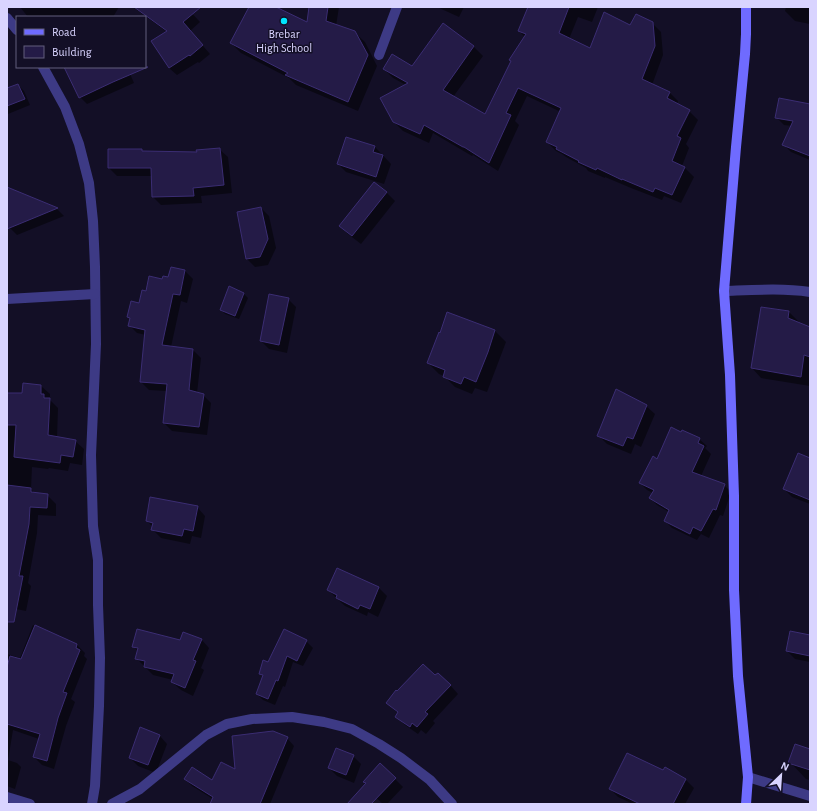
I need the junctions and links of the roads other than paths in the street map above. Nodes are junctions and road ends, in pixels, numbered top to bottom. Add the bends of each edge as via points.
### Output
1 (397, 7) edge
2 (746, 7) edge
3 (7, 18) edge
4 (16, 29) edge
5 (379, 55) dead end
6 (44, 68) edge
7 (724, 291) junction
8 (810, 292) edge
9 (95, 294) junction
10 (7, 299) edge
11 (748, 777) junction
12 (7, 796) edge
13 (810, 796) edge
14 (30, 804) edge
15 (92, 804) edge
16 (112, 804) edge
17 (452, 804) edge
18 (746, 804) edge

1 - 5 street
2 - 7 street via 745,54
3 - 4 street
6 - 9 street via 65,107 79,144 89,183
7 - 8 street
7 - 11 street via 730,375 738,676
9 - 10 street
9 - 15 street via 96,344 91,455 93,526 98,560 100,658 99,713
11 - 13 street
11 - 18 street
12 - 14 street
16 - 17 street via 140,788 206,735 227,724 292,716 352,729 401,758 430,780

